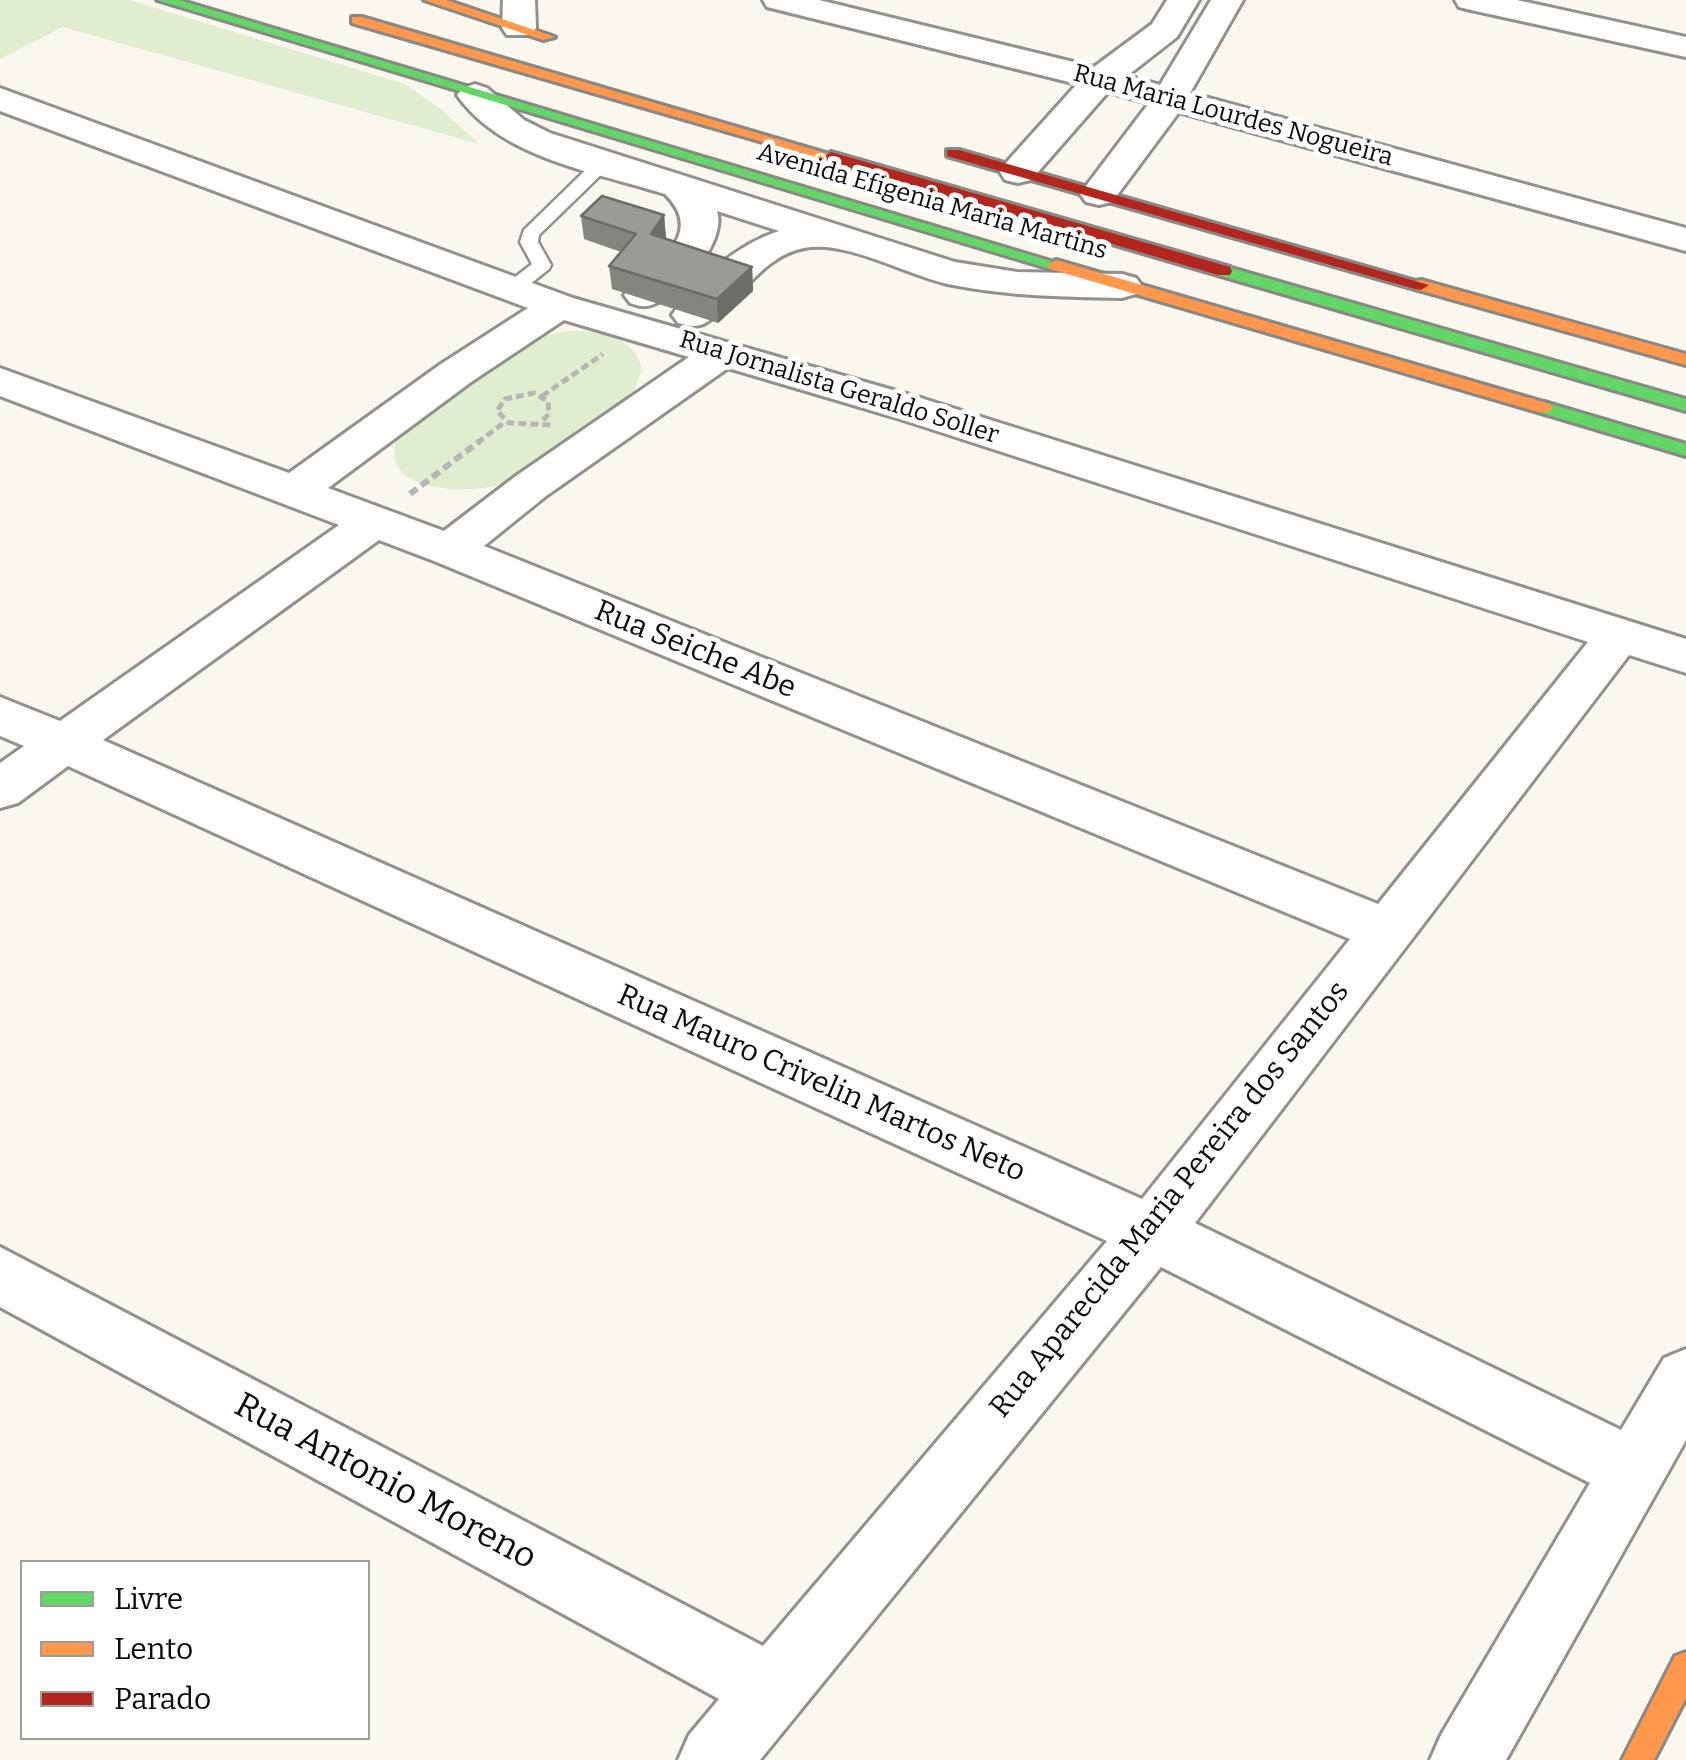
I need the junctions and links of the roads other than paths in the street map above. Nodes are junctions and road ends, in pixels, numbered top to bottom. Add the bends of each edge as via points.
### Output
1 (164, 0) edge
2 (431, 0) edge
3 (779, 0) edge
4 (1183, 0) edge
5 (1227, 0) edge
6 (1471, 0) edge
7 (1551, 9) edge
8 (326, 11) dead end
9 (519, 14) edge
10 (576, 45) dead end
11 (1686, 47) edge
12 (1100, 79) junction
13 (476, 96) junction
14 (1168, 98) junction
15 (0, 99) edge
16 (922, 144) dead end
17 (604, 162) junction
18 (1018, 172) junction
19 (676, 184) junction
20 (1099, 194) junction
21 (852, 239) junction
22 (1686, 240) edge
23 (1122, 286) junction
24 (512, 289) junction
25 (558, 306) junction
26 (642, 328) junction
27 (724, 352) junction
28 (1686, 360) edge
29 (0, 380) edge
30 (1686, 405) edge
31 (1686, 450) edge
32 (294, 491) junction
33 (374, 522) junction
34 (450, 550) junction
35 (1620, 634) junction
36 (1686, 656) edge
37 (0, 715) edge
38 (62, 745) junction
39 (0, 789) edge
40 (1385, 930) junction
41 (1152, 1232) junction
42 (0, 1275) edge
43 (1686, 1379) edge
44 (1633, 1470) junction
45 (1686, 1667) edge
46 (770, 1688) junction
47 (714, 1760) edge
48 (1466, 1760) edge
49 (1637, 1760) edge

1 - 13 main road, Avenida Efigenia Maria Martins
2 - 9 main road
3 - 12 street, Rua Maria Lourdes Nogueira
4 - 12 street via 1164,30
5 - 14 street
6 - 7 street
7 - 11 street
8 - 30 main road
9 - 10 main road
12 - 14 street, Rua Maria Lourdes Nogueira
12 - 18 street
13 - 17 street via 523,135
13 - 23 main road, Avenida Efigenia Maria Martins
14 - 20 street
14 - 22 street, Rua Maria Lourdes Nogueira
15 - 24 street, Rua Jornalista Geraldo Soller
16 - 18 main road
17 - 19 street
17 - 24 lane via 530,234 542,264
18 - 20 main road
19 - 21 street
19 - 26 street via 702,222 696,244
20 - 28 main road
21 - 23 street via 986,282
21 - 26 street via 799,236 763,248
23 - 31 main road, Avenida Efigenia Maria Martins
24 - 25 street, Rua Jornalista Geraldo Soller
25 - 26 street, Rua Jornalista Geraldo Soller
25 - 32 street
26 - 27 street, Rua Jornalista Geraldo Soller
27 - 34 street
27 - 35 street, Rua Jornalista Geraldo Soller
29 - 32 street, Rua Seiche Abe
32 - 33 street, Rua Seiche Abe
33 - 34 street, Rua Seiche Abe
33 - 38 street
34 - 40 street, Rua Seiche Abe
35 - 36 street, Rua Jornalista Geraldo Soller
35 - 40 street, Rua Aparecida Maria Pereira dos Santos
37 - 38 street, Rua Mauro Crivelin Martos Neto
38 - 39 street
38 - 41 street, Rua Mauro Crivelin Martos Neto
40 - 41 street, Rua Aparecida Maria Pereira dos Santos
41 - 44 street, Rua Mauro Crivelin Martos Neto
41 - 46 street, Rua Aparecida Maria Pereira dos Santos
42 - 46 street, Rua Antonio Moreno
43 - 44 street
44 - 48 street
45 - 49 main road
46 - 47 street, Rua Aparecida Maria Pereira dos Santos

